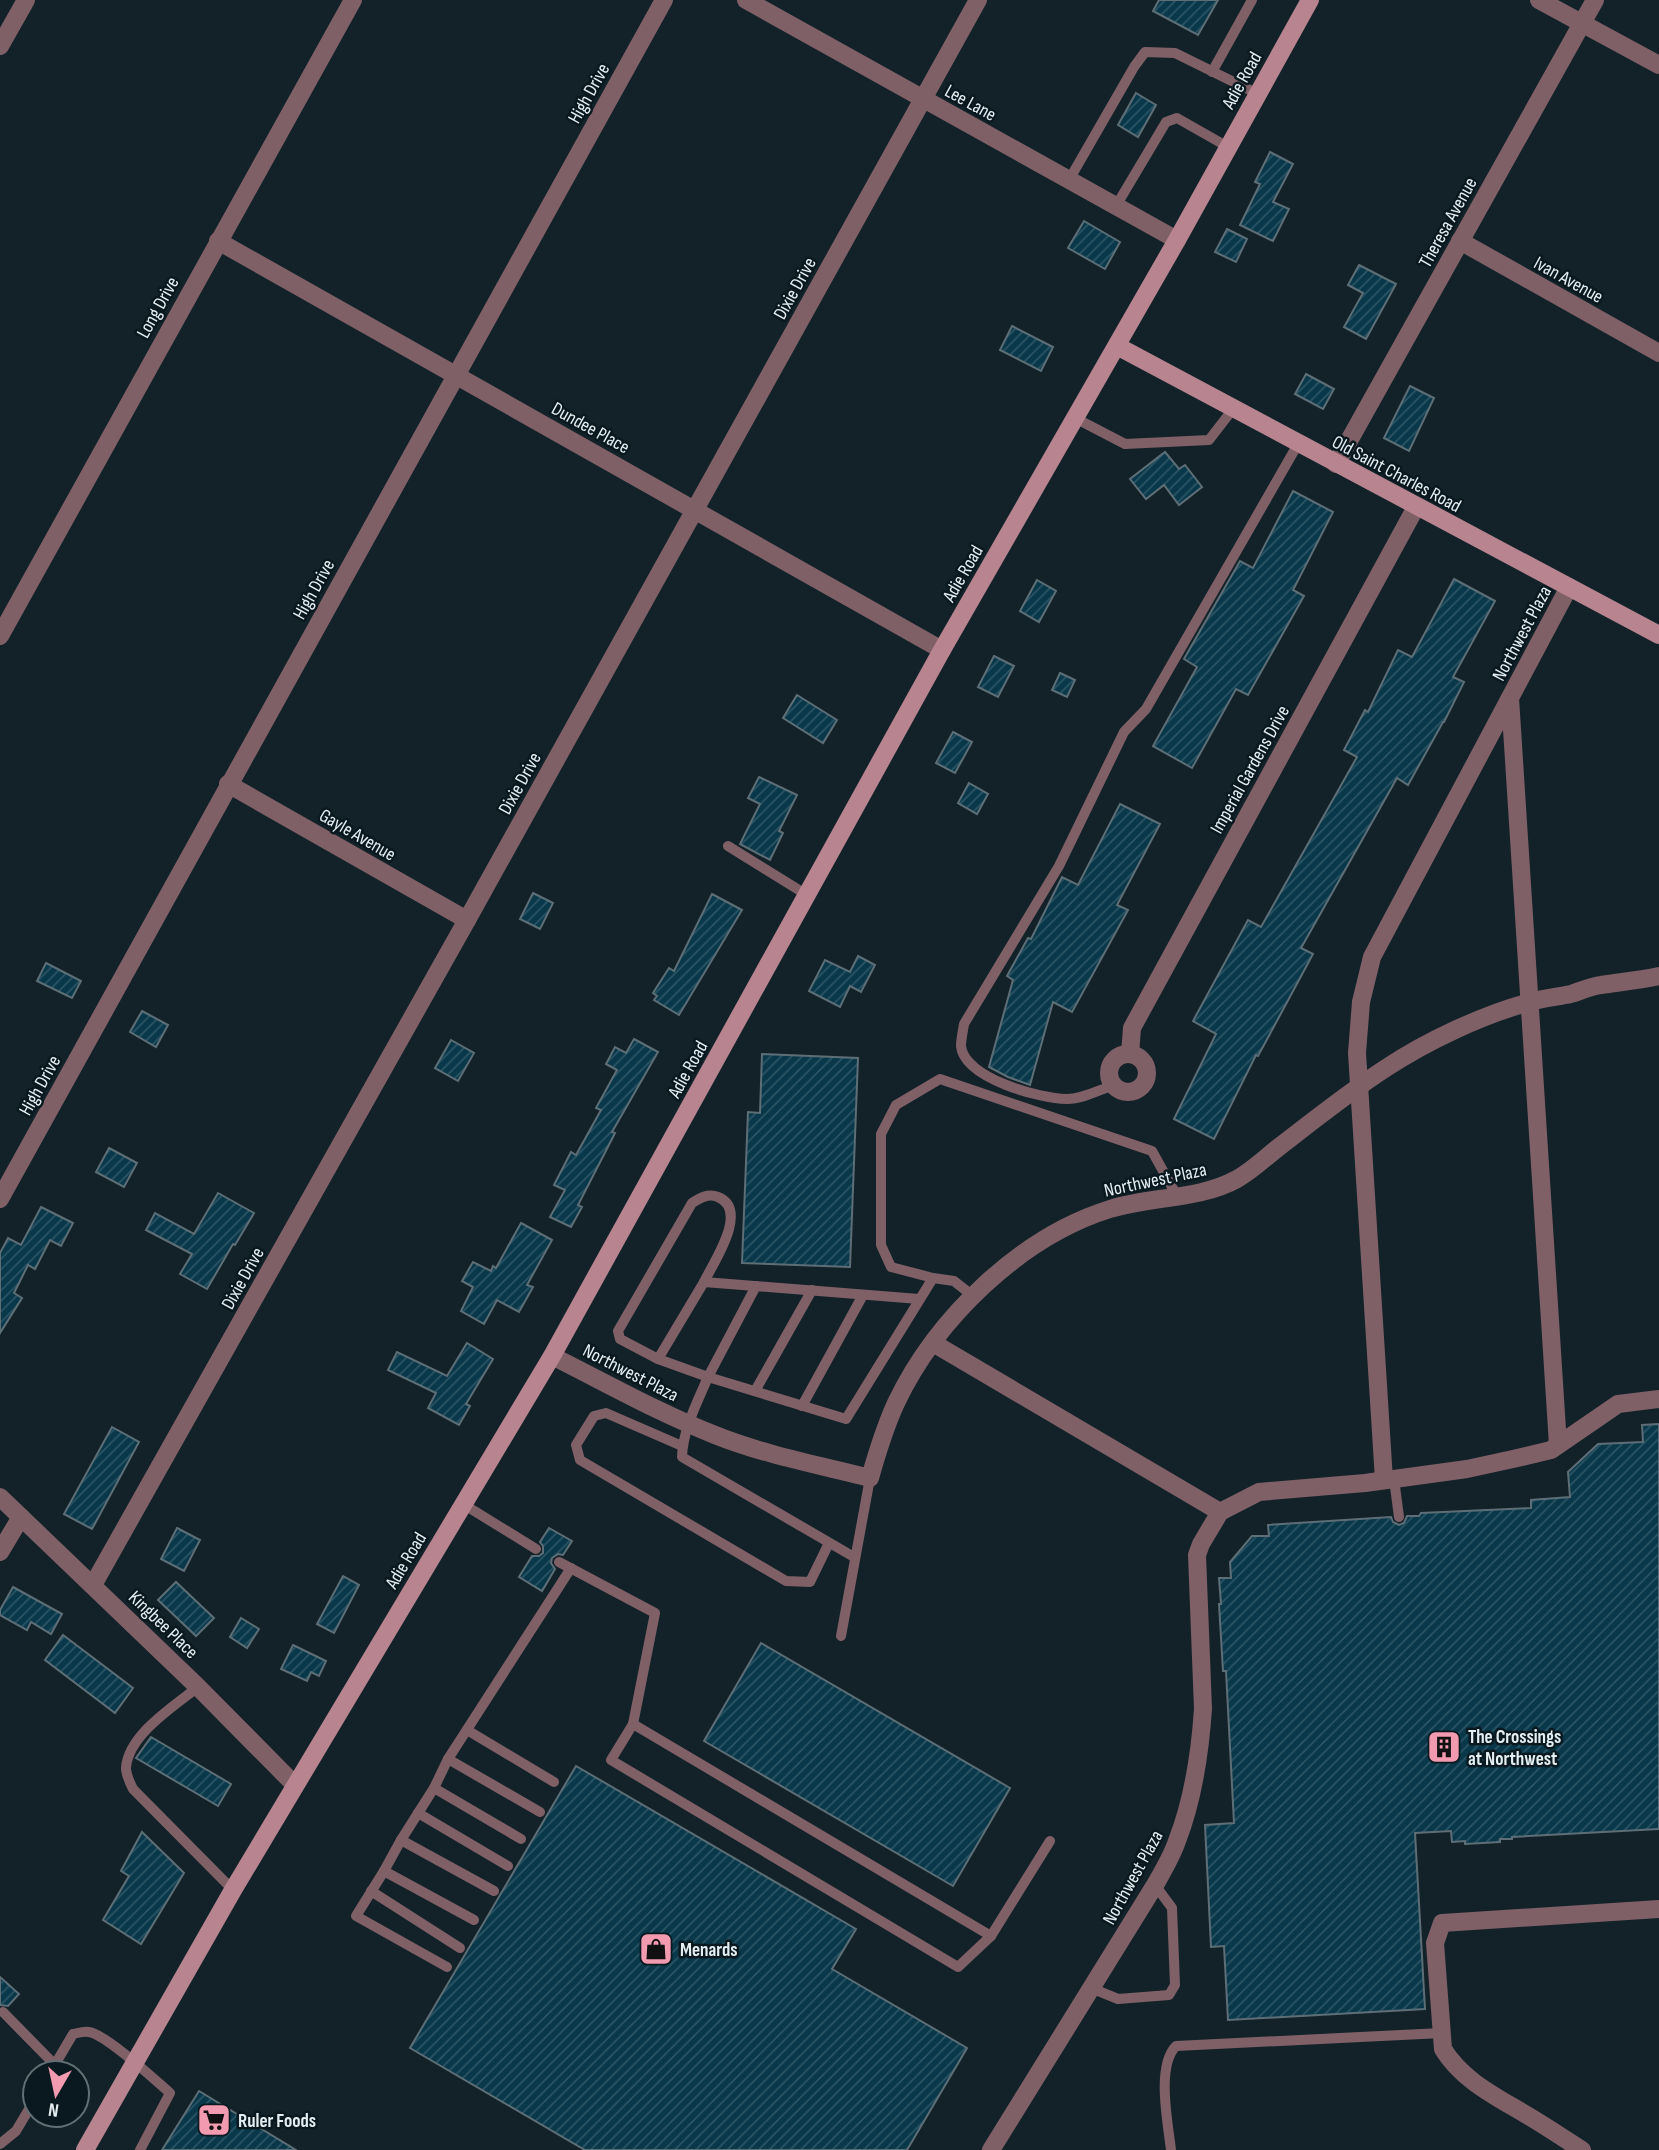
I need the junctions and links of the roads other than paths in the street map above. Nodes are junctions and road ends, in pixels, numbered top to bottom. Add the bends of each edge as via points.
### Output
1 (26, 0) edge
2 (353, 0) edge
3 (664, 0) edge
4 (746, 0) edge
5 (978, 0) edge
6 (1252, 0) edge
7 (1310, 0) edge
8 (1539, 0) edge
9 (1595, 0) edge
10 (1583, 22) junction
11 (0, 46) edge
12 (1659, 65) edge
13 (1212, 72) junction
14 (1258, 94) junction
15 (923, 100) junction
16 (1228, 147) junction
17 (1069, 180) junction
18 (1115, 206) junction
19 (1177, 240) junction
20 (218, 241) junction
21 (1460, 241) junction
22 (1117, 346) junction
23 (1659, 353) edge
24 (455, 374) junction
25 (1233, 409) junction
26 (1075, 418) junction
27 (1298, 444) junction
28 (1336, 464) junction
29 (1416, 507) junction
30 (695, 509) junction
31 (1569, 587) junction
32 (1659, 635) edge
33 (0, 636) edge
34 (943, 650) junction
35 (1510, 698) junction
36 (228, 784) junction
37 (728, 846) dead end
38 (807, 895) junction
39 (467, 920) junction
40 (1659, 976) edge
41 (1529, 1002) junction
42 (1130, 1054) junction
43 (1114, 1084) junction
44 (1359, 1087) junction
45 (1177, 1196) junction
46 (0, 1199) edge
47 (933, 1278) junction
48 (704, 1282) junction
49 (756, 1286) junction
50 (812, 1290) junction
51 (863, 1294) junction
52 (973, 1296) junction
53 (919, 1299) junction
54 (933, 1343) junction
55 (552, 1356) junction
56 (658, 1359) junction
57 (708, 1377) junction
58 (755, 1391) junction
59 (1659, 1399) edge
60 (802, 1406) junction
61 (689, 1424) junction
62 (1558, 1445) junction
63 (682, 1446) junction
64 (870, 1478) junction
65 (1389, 1480) junction
66 (0, 1497) edge
67 (463, 1504) junction
68 (1220, 1513) junction
69 (21, 1517) junction
70 (1399, 1517) dead end
71 (829, 1543) junction
72 (537, 1549) dead end
73 (0, 1552) edge
74 (854, 1557) junction
75 (559, 1562) dead end
76 (570, 1568) junction
77 (93, 1585) junction
78 (841, 1636) dead end
79 (198, 1687) junction
80 (633, 1724) junction
81 (467, 1730) junction
82 (449, 1759) junction
83 (554, 1782) dead end
84 (295, 1785) junction
85 (434, 1788) junction
86 (540, 1812) dead end
87 (418, 1813) junction
88 (521, 1839) dead end
89 (401, 1840) junction
90 (1050, 1841) dead end
91 (508, 1866) dead end
92 (384, 1871) junction
93 (1155, 1885) junction
94 (233, 1891) junction
95 (371, 1891) junction
96 (494, 1891) dead end
97 (1659, 1909) edge
98 (474, 1920) dead end
99 (991, 1936) junction
100 (460, 1948) dead end
101 (447, 1967) dead end
102 (1091, 1988) junction
103 (3, 2011) dead end
104 (1442, 2033) junction
105 (44, 2059) edge
106 (59, 2059) edge
107 (135, 2062) junction
108 (21, 2123) edge
109 (0, 2144) edge
110 (85, 2150) edge
111 (140, 2150) edge
112 (991, 2150) edge
113 (1171, 2150) edge
114 (1581, 2150) edge

1 - 11 street
2 - 20 street, Long Drive
3 - 24 street, High Drive
4 - 15 street, Lee Lane
5 - 15 street, Dixie Drive
6 - 13 lane
7 - 14 street, Adie Road
8 - 10 street
9 - 10 street, Theresa Avenue
10 - 12 street
10 - 21 street, Theresa Avenue
13 - 14 lane
13 - 17 lane via 1175,53 1145,52
14 - 16 street, Adie Road
15 - 17 street, Lee Lane
15 - 30 street, Dixie Drive
16 - 18 lane via 1177,118 1166,122
16 - 19 street, Adie Road
17 - 18 street, Lee Lane
18 - 19 street, Lee Lane
19 - 22 street, Adie Road
20 - 24 street, Dundee Place
20 - 33 street, Long Drive
21 - 23 street, Ivan Avenue
21 - 28 street, Theresa Avenue
22 - 25 street, Old Saint Charles Road
22 - 26 street, Adie Road
24 - 30 street, Dundee Place
24 - 36 street, High Drive
25 - 26 lane via 1209,440 1125,444
25 - 27 street, Old Saint Charles Road
26 - 34 street, Adie Road
27 - 28 street, Old Saint Charles Road
27 - 43 lane via 1146,709 1125,732 1059,866 964,1024 961,1047 966,1059 993,1080 1066,1099
28 - 29 street, Old Saint Charles Road
29 - 31 street, Old Saint Charles Road
29 - 42 street, Imperial Gardens Drive via 1132,1028
30 - 34 street, Dundee Place
30 - 39 street, Dixie Drive
31 - 32 street, Old Saint Charles Road
31 - 35 street, Northwest Plaza
34 - 38 street, Adie Road
35 - 41 street, Northwest Plaza
35 - 44 street, Northwest Plaza via 1372,957 1361,1002
36 - 39 street, Gayle Avenue
36 - 46 street, High Drive
37 - 38 lane
38 - 55 street, Adie Road
39 - 77 street, Dixie Drive
40 - 41 street, Northwest Plaza
41 - 44 street, Northwest Plaza via 1440,1038
41 - 62 street, Northwest Plaza
42 - 43 street via 1114,1060 1109,1072
42 - 43 street via 1145,1063 1145,1081 1131,1091
44 - 45 street, Northwest Plaza via 1244,1175 1219,1187
44 - 65 street, Northwest Plaza
45 - 47 lane via 1152,1151 940,1079 896,1105 881,1134 881,1245 891,1267
45 - 52 street, Northwest Plaza via 1130,1202 1077,1221 1031,1247
47 - 52 lane via 954,1280
47 - 53 lane
48 - 49 lane
48 - 56 lane
48 - 56 lane via 727,1238 732,1216 728,1205 717,1197 702,1196 692,1203 618,1331 620,1339
49 - 50 lane
49 - 57 lane
50 - 51 lane
50 - 58 lane
51 - 53 lane
51 - 60 lane
52 - 54 street, Northwest Plaza
53 - 60 lane via 846,1419
54 - 64 street, Northwest Plaza via 896,1404
54 - 68 street
55 - 61 street, Northwest Plaza
55 - 67 street, Adie Road
56 - 57 lane
57 - 58 lane
57 - 61 lane
58 - 60 lane
59 - 62 street via 1618,1404
61 - 63 lane
61 - 64 street, Northwest Plaza via 744,1445
62 - 65 street via 1479,1466
63 - 71 lane via 682,1457
63 - 71 lane via 606,1413 594,1416 576,1445 580,1460 786,1581 810,1582
64 - 74 lane
65 - 68 street via 1259,1492
65 - 70 lane
66 - 69 street, Kingbee Place
67 - 72 lane
67 - 84 street, Adie Road
68 - 93 street, Northwest Plaza via 1197,1555 1203,1709 1199,1753 1178,1841
69 - 73 street
69 - 77 street, Kingbee Place
71 - 74 lane
74 - 78 lane
75 - 76 lane
76 - 80 lane via 654,1613
76 - 81 lane
77 - 79 street, Kingbee Place
79 - 84 street, Kingbee Place
79 - 94 lane via 142,1734 129,1752 126,1771 132,1789
80 - 99 lane
80 - 99 lane via 611,1760 958,1967
81 - 82 lane
81 - 83 lane
82 - 85 lane
82 - 86 lane
84 - 94 street, Adie Road
85 - 87 lane
85 - 88 lane
87 - 89 lane
87 - 91 lane
89 - 92 lane
89 - 96 lane
90 - 99 lane
92 - 95 lane
92 - 98 lane
93 - 102 street, Northwest Plaza
93 - 102 lane via 1172,1908 1175,1985 1170,1995 1118,1999
94 - 107 street, Adie Road
95 - 100 lane
95 - 101 lane via 356,1916
97 - 104 street via 1442,1923 1436,1943
102 - 112 street, Northwest Plaza
103 - 105 lane
104 - 113 lane via 1176,2046 1169,2053 1165,2075
104 - 114 street via 1443,2049 1463,2075
106 - 107 lane via 73,2034 88,2031
107 - 110 street, Adie Road
107 - 111 lane via 170,2093
108 - 109 lane

